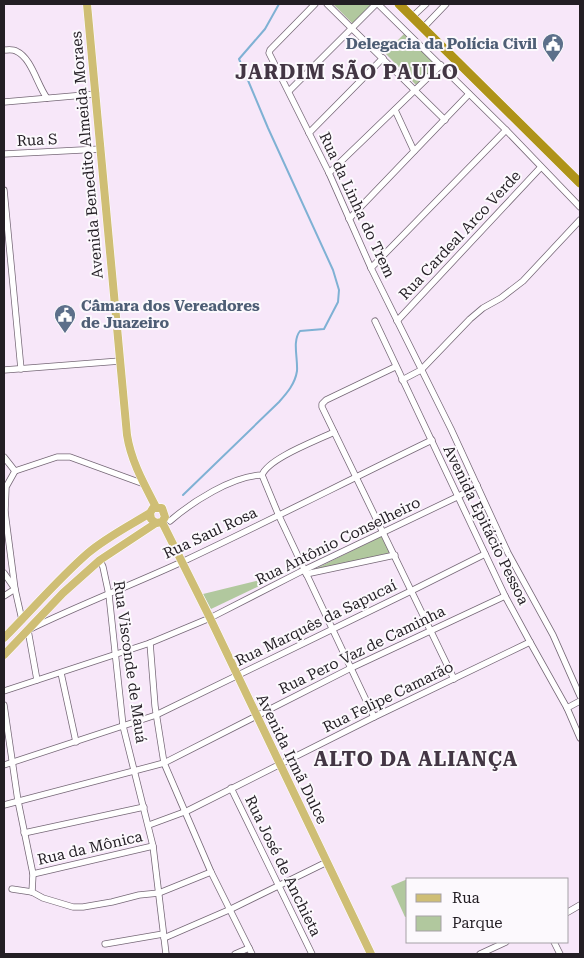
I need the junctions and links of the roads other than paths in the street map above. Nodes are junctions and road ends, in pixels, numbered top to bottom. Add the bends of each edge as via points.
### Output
1 (87, 4) edge
2 (316, 4) edge
3 (327, 4) edge
4 (377, 4) edge
5 (399, 4) edge
6 (426, 4) edge
7 (446, 4) edge
8 (412, 17) junction
9 (423, 28) junction
10 (352, 29) junction
11 (4, 50) edge
12 (383, 58) junction
13 (441, 65) junction
14 (415, 90) junction
15 (289, 91) junction
16 (96, 94) junction
17 (469, 94) junction
18 (47, 98) junction
19 (4, 102) edge
20 (395, 110) junction
21 (445, 120) junction
22 (506, 130) junction
23 (309, 133) junction
24 (101, 149) junction
25 (414, 151) junction
26 (4, 154) edge
27 (541, 167) junction
28 (329, 173) junction
29 (580, 184) edge
30 (4, 190) edge
31 (580, 207) edge
32 (349, 219) junction
33 (580, 220) edge
34 (371, 268) junction
35 (375, 321) dead end
36 (397, 322) junction
37 (120, 361) junction
38 (395, 367) junction
39 (21, 368) junction
40 (4, 370) edge
41 (421, 370) junction
42 (402, 380) junction
43 (334, 432) junction
44 (432, 440) junction
45 (4, 457) edge
46 (15, 471) junction
47 (262, 475) junction
48 (4, 477) edge
49 (356, 477) junction
50 (144, 484) junction
51 (477, 485) junction
52 (459, 496) junction
53 (152, 510) junction
54 (4, 512) edge
55 (279, 516) junction
56 (162, 522) junction
57 (383, 532) junction
58 (485, 554) junction
59 (395, 555) junction
60 (100, 560) junction
61 (181, 562) junction
62 (305, 572) junction
63 (4, 573) edge
64 (15, 589) junction
65 (411, 591) junction
66 (108, 595) junction
67 (4, 596) edge
68 (505, 596) junction
69 (210, 618) junction
70 (22, 620) junction
71 (28, 630) junction
72 (333, 630) junction
73 (431, 630) junction
74 (4, 638) edge
75 (530, 642) junction
76 (150, 643) junction
77 (115, 654) junction
78 (4, 655) edge
79 (351, 668) junction
80 (61, 673) junction
81 (237, 675) junction
82 (454, 679) junction
83 (38, 680) junction
84 (4, 691) edge
85 (580, 696) edge
86 (580, 701) edge
87 (4, 705) edge
88 (568, 708) junction
89 (156, 714) junction
90 (256, 716) junction
91 (374, 717) junction
92 (123, 726) junction
93 (580, 738) edge
94 (76, 742) junction
95 (12, 763) junction
96 (164, 763) junction
97 (4, 765) edge
98 (280, 765) junction
99 (135, 771) junction
100 (231, 788) junction
101 (18, 801) junction
102 (4, 805) edge
103 (144, 807) junction
104 (187, 811) junction
105 (149, 825) junction
106 (24, 834) junction
107 (153, 846) junction
108 (327, 862) junction
109 (211, 872) junction
110 (33, 874) junction
111 (278, 885) junction
112 (12, 889) dead end
113 (32, 892) junction
114 (159, 893) junction
115 (231, 909) junction
116 (163, 936) junction
117 (504, 943) edge
118 (105, 944) dead end
119 (251, 951) edge
120 (166, 954) edge
121 (235, 954) edge
122 (312, 954) edge
123 (371, 954) edge
124 (480, 954) edge

1 - 16 main road, Avenida Benedito Almeida Moraes
2 - 15 street, Rua da Linha do Trem via 269,52
3 - 10 street
4 - 10 street
4 - 13 street
5 - 8 highway
6 - 8 street
7 - 9 street
8 - 9 highway
9 - 29 highway
10 - 12 street
10 - 15 street
11 - 18 street via 16,50 24,57
12 - 14 street
12 - 23 street
13 - 14 street
13 - 17 street
14 - 20 street
14 - 21 street
15 - 23 street, Rua da Linha do Trem
16 - 18 street
16 - 24 main road, Avenida Benedito Almeida Moraes
17 - 21 street
17 - 22 street
18 - 19 street
20 - 25 street
20 - 28 street
21 - 25 street
22 - 27 street
22 - 34 street
23 - 28 street, Rua da Linha do Trem
24 - 26 street, Rua S
24 - 37 main road, Avenida Benedito Almeida Moraes
25 - 32 street
27 - 31 street
27 - 36 street, Rua Cardeal Arco Verde
28 - 32 street, Rua da Linha do Trem
30 - 39 street
32 - 34 street, Rua da Linha do Trem
33 - 41 street via 523,282 470,318
34 - 36 street, Rua da Linha do Trem
35 - 38 street, Avenida Epitácio Pessoa
36 - 41 street, Rua da Linha do Trem
37 - 39 street
37 - 50 main road, Avenida Benedito Almeida Moraes via 128,445
38 - 42 street, Avenida Epitácio Pessoa
38 - 43 street via 322,404
39 - 40 street
41 - 42 street
41 - 51 street, Rua da Linha do Trem
42 - 44 street, Avenida Epitácio Pessoa
43 - 47 street via 280,457
43 - 49 street
44 - 49 street, Rua Saul Rosa
44 - 52 street, Avenida Epitácio Pessoa
45 - 46 street
46 - 48 street
46 - 50 street via 70,456
46 - 54 street via 4,493
47 - 55 street
47 - 56 street via 244,477
49 - 55 street, Rua Saul Rosa
49 - 57 street
50 - 53 main road, Avenida Benedito Almeida Moraes
51 - 52 street, Rua Antônio Conselheiro
51 - 85 street, Rua da Linha do Trem
52 - 57 street, Rua Antônio Conselheiro
52 - 58 street, Avenida Epitácio Pessoa
53 - 56 main road via 151,520
53 - 56 main road via 159,507 164,511
53 - 70 main road via 89,552
54 - 64 street
55 - 61 street, Rua Saul Rosa
55 - 62 street
56 - 60 main road
56 - 61 main road, Avenida Irmã Dulce
57 - 59 street
57 - 62 street, Rua Antônio Conselheiro
58 - 65 street, Rua Marquês da Sapucaí
58 - 68 street, Avenida Epitácio Pessoa
59 - 62 street, Rua Antônio Conselheiro
59 - 65 street
60 - 66 street, Rua Visconde de Mauá
60 - 71 main road
61 - 66 street, Rua Saul Rosa
61 - 69 main road, Avenida Irmã Dulce
62 - 69 street, Rua Antônio Conselheiro
62 - 72 street
63 - 64 street
64 - 67 street
64 - 70 street
65 - 72 street, Rua Marquês da Sapucaí
65 - 73 street
66 - 71 street, Rua Saul Rosa
66 - 77 street, Rua Visconde de Mauá
68 - 73 street, Rua Pero Vaz de Caminha
68 - 75 street, Avenida Epitácio Pessoa
69 - 76 street, Rua Antônio Conselheiro
69 - 81 main road, Avenida Irmã Dulce
70 - 74 main road
71 - 78 main road, Rua Saul Rosa
71 - 83 street
72 - 79 street
72 - 81 street, Rua Marquês da Sapucaí
73 - 79 street, Rua Pero Vaz de Caminha
73 - 82 street
75 - 82 street, Rua Felipe Camarão
75 - 88 street, Avenida Epitácio Pessoa
76 - 77 street, Rua Antônio Conselheiro
76 - 89 street
77 - 80 street, Rua Antônio Conselheiro
77 - 92 street, Rua Visconde de Mauá
79 - 90 street, Rua Pero Vaz de Caminha
79 - 91 street
80 - 83 street, Rua Antônio Conselheiro
80 - 94 street
81 - 89 street, Rua Marquês da Sapucaí
81 - 90 main road, Avenida Irmã Dulce
82 - 91 street, Rua Felipe Camarão
83 - 84 street, Rua Antônio Conselheiro
86 - 88 street
87 - 95 street
88 - 93 street, Avenida Epitácio Pessoa
89 - 92 street, Rua Marquês da Sapucaí
89 - 96 street
90 - 96 street, Rua Pero Vaz de Caminha
90 - 98 main road, Avenida Irmã Dulce
91 - 98 street, Rua Felipe Camarão
92 - 94 street, Rua Marquês da Sapucaí
92 - 99 street, Rua Visconde de Mauá
94 - 95 street, Rua Marquês da Sapucaí
95 - 97 street, Rua Marquês da Sapucaí
95 - 101 street
96 - 99 street, Rua Pero Vaz de Caminha
96 - 104 street
98 - 100 street, Rua Felipe Camarão
98 - 108 main road, Avenida Irmã Dulce
99 - 101 street, Rua Pero Vaz de Caminha
99 - 103 street, Rua Visconde de Mauá
100 - 104 street, Rua Felipe Camarão
100 - 111 street, Rua José de Anchieta
101 - 102 street, Rua Pero Vaz de Caminha
101 - 106 street
103 - 105 street, Rua Visconde de Mauá
103 - 106 street
104 - 105 street, Rua Felipe Camarão
104 - 109 street
105 - 107 street, Rua Visconde de Mauá
106 - 110 street
107 - 110 street, Rua da Mônica
107 - 114 street, Rua Visconde de Mauá
108 - 111 street
108 - 123 main road, Avenida Irmã Dulce
109 - 114 street
109 - 115 street
110 - 113 street
111 - 115 street
111 - 122 street, Rua José de Anchieta
112 - 113 street
113 - 114 street via 43,898 83,907
114 - 116 street, Rua Visconde de Mauá
115 - 116 street
115 - 119 street
116 - 118 street
116 - 120 street, Rua Visconde de Mauá
117 - 124 street
119 - 121 street

